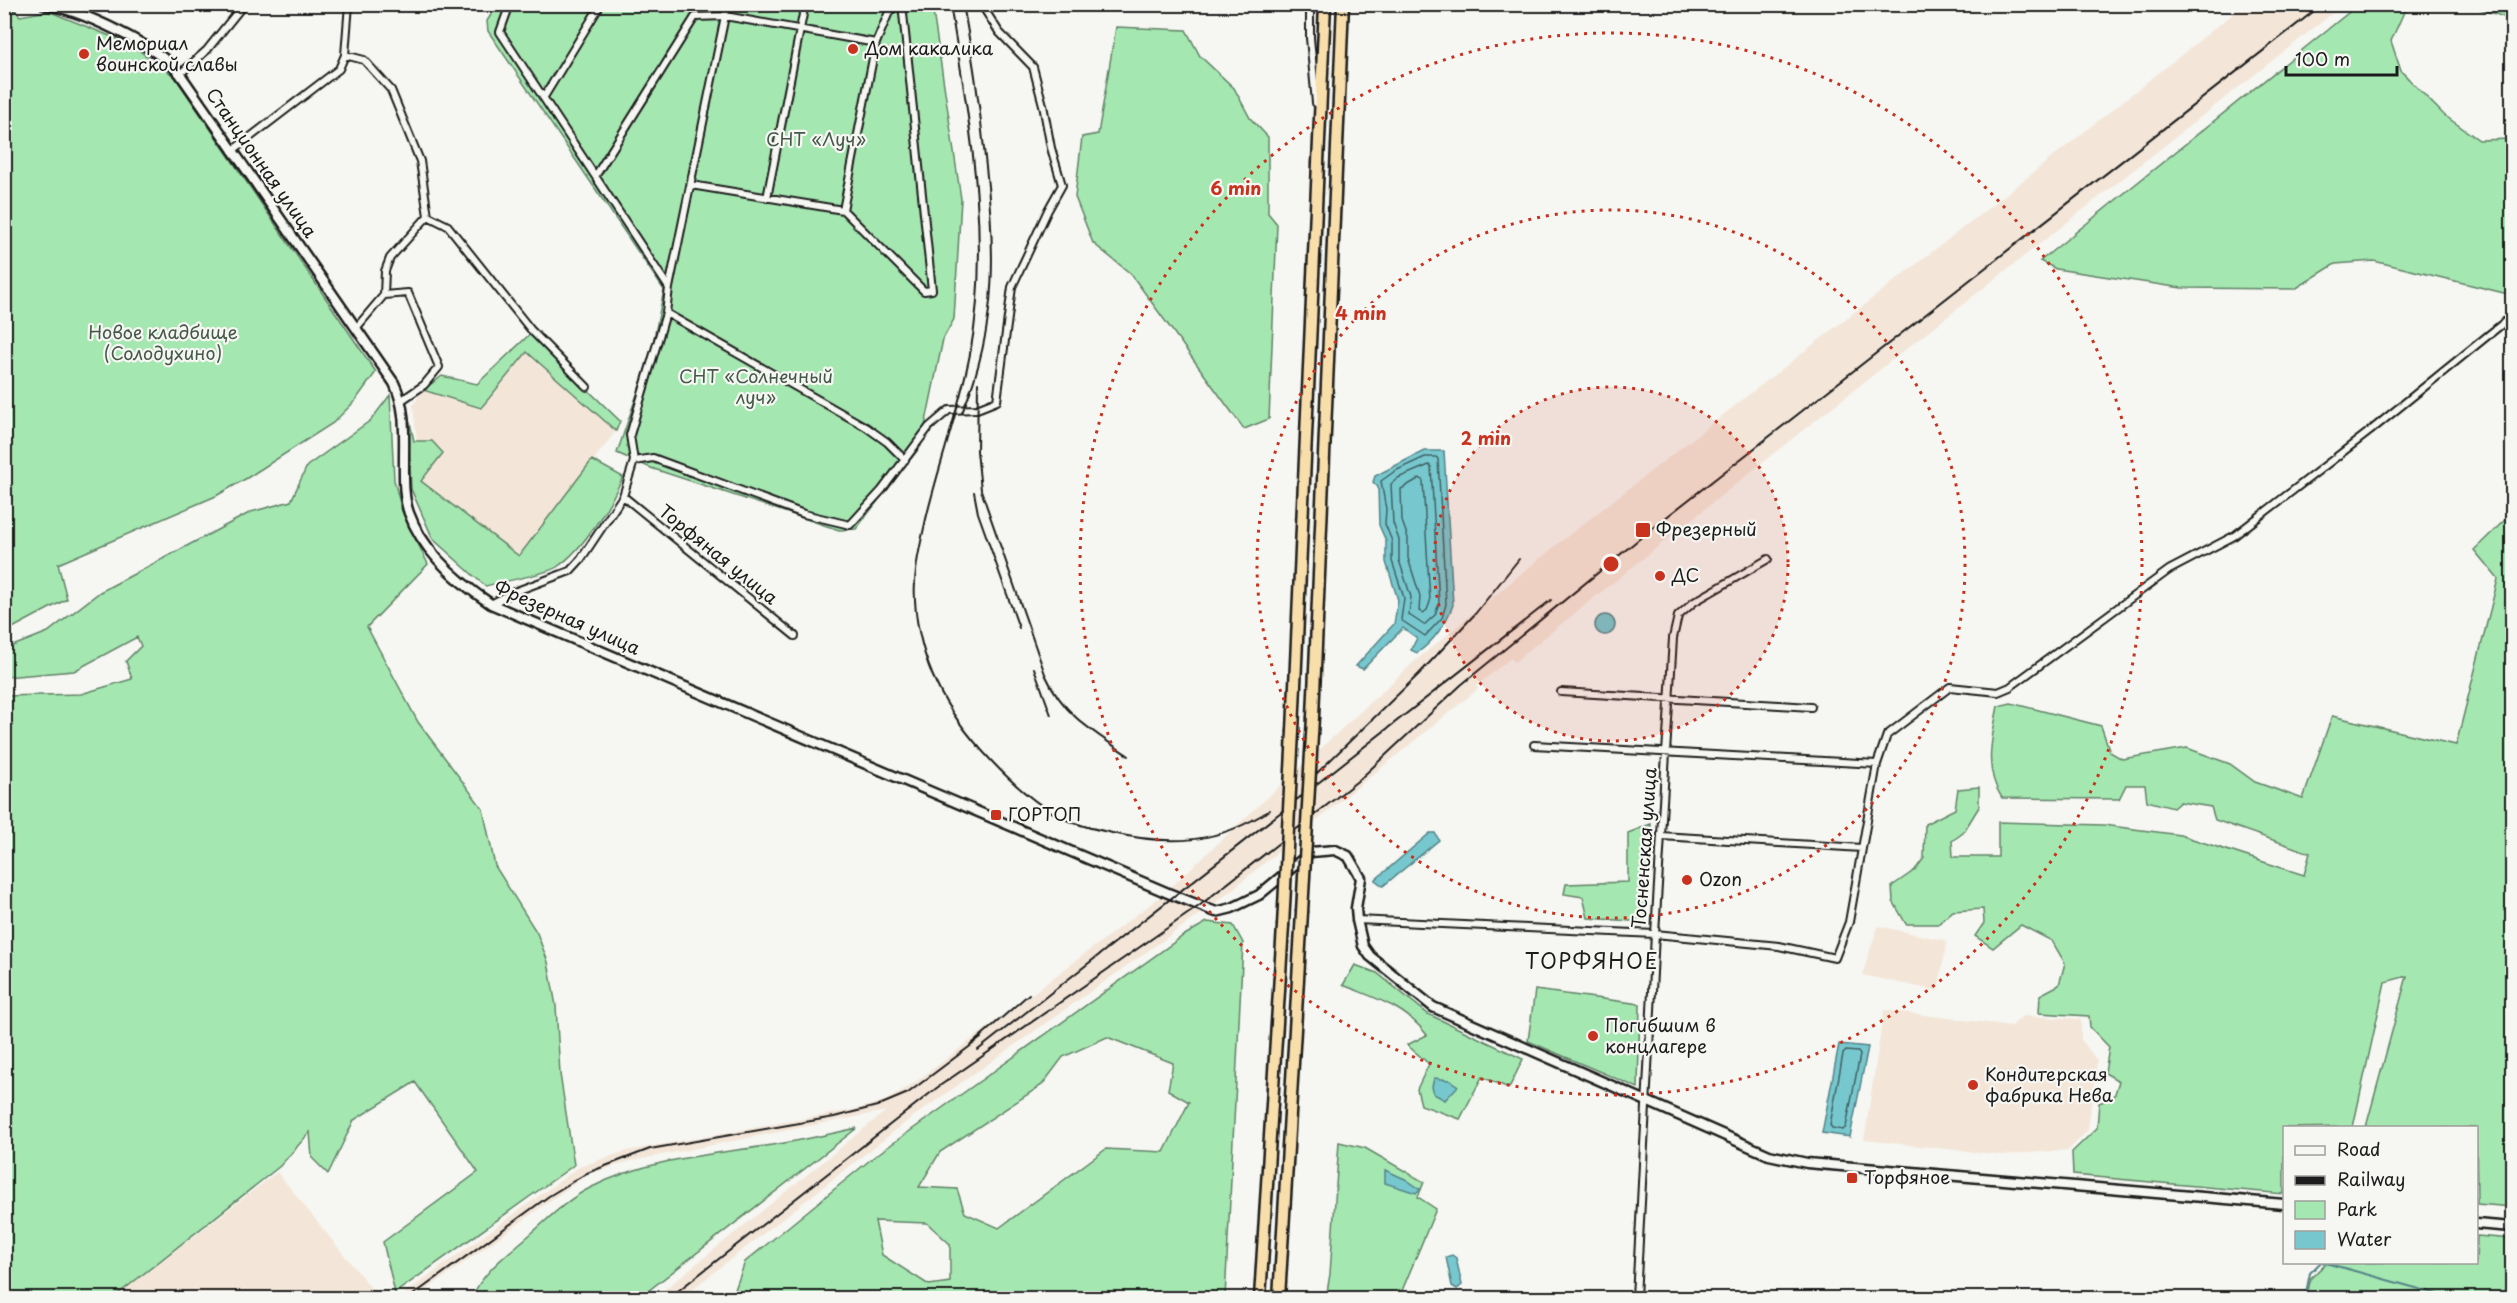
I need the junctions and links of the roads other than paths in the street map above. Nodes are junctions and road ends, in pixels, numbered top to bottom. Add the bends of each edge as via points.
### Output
1 (12, 4) edge
2 (44, 4) edge
3 (244, 4) edge
4 (349, 4) edge
5 (510, 4) edge
6 (602, 4) edge
7 (727, 4) edge
8 (805, 4) edge
9 (900, 4) edge
10 (981, 4) edge
11 (1310, 4) edge
12 (1325, 4) edge
13 (1343, 4) edge
14 (4, 6) edge
15 (725, 16) junction
16 (800, 28) junction
17 (876, 44) junction
18 (345, 55) junction
19 (180, 74) junction
20 (544, 97) junction
21 (1319, 128) junction
22 (232, 151) junction
23 (596, 175) junction
24 (691, 185) junction
25 (767, 198) junction
26 (843, 210) junction
27 (429, 216) junction
28 (669, 288) junction
29 (384, 296) junction
30 (666, 314) junction
31 (2512, 316) edge
32 (357, 327) junction
33 (587, 387) dead end
34 (402, 399) junction
35 (905, 460) junction
36 (634, 461) junction
37 (623, 496) junction
38 (1768, 559) dead end
39 (491, 604) junction
40 (795, 636) dead end
41 (1561, 692) dead end
42 (1670, 698) junction
43 (1811, 706) dead end
44 (1534, 745) dead end
45 (1666, 753) junction
46 (1877, 764) junction
47 (1661, 836) junction
48 (1862, 848) junction
49 (1357, 920) junction
50 (1655, 934) junction
51 (1647, 1102) junction
52 (2283, 1204) edge
53 (2478, 1224) edge
54 (2512, 1227) edge
55 (1260, 1299) edge
56 (1279, 1299) edge
57 (1636, 1299) edge

1 - 14 street
2 - 19 street, Станционная улица via 125,35 156,52
3 - 19 street via 207,50
4 - 18 street
5 - 20 street via 500,32
6 - 20 street
7 - 15 street
8 - 16 street
9 - 17 street via 889,12
9 - 26 street via 932,290 924,291
10 - 35 street via 999,32 1033,68 1062,185 1012,287 997,401 977,409 949,410 929,428
11 - 21 street
12 - 21 highway
13 - 56 highway, bridge via 1313,717
15 - 16 street
15 - 23 street via 695,17
15 - 24 street
16 - 17 street
16 - 25 street
17 - 26 street
18 - 22 street via 339,69 317,88
18 - 27 street via 364,60 391,90 420,161
19 - 22 street, Станционная улица
20 - 23 street
21 - 55 highway, bridge via 1293,731
22 - 32 street, Станционная улица
23 - 28 street
24 - 25 street
24 - 28 street
25 - 26 street
27 - 29 street via 390,258
27 - 33 street via 448,226 531,330
28 - 30 street
29 - 32 street
29 - 34 street via 408,293 439,367 424,385
30 - 35 street via 866,427
30 - 36 street via 630,435
31 - 46 street via 2234,536 2169,570 2010,687 1998,692 1950,687 1887,735
32 - 34 street, Станционная улица
34 - 39 street, Фрезерная улица via 408,512 433,554
35 - 36 street via 850,525 804,514 653,458
36 - 37 street
37 - 39 street via 570,571
37 - 40 street, Торфяная улица
38 - 42 street, Тосненская улица via 1694,602 1678,616
39 - 49 street, Фрезерная улица via 1216,912 1259,896 1311,852 1335,850 1348,856 1361,878
41 - 42 street
42 - 43 street
42 - 45 street, Тосненская улица
44 - 45 street
45 - 46 street
45 - 47 street, Тосненская улица
46 - 48 street
47 - 48 street
47 - 50 street, Тосненская улица
48 - 50 street via 1849,922 1835,958 1779,946
49 - 50 street
49 - 51 street via 1363,946 1370,956 1434,1007
50 - 51 street, Тосненская улица
51 - 52 street via 1769,1155 1792,1161
51 - 57 street, Тосненская улица
53 - 54 street

